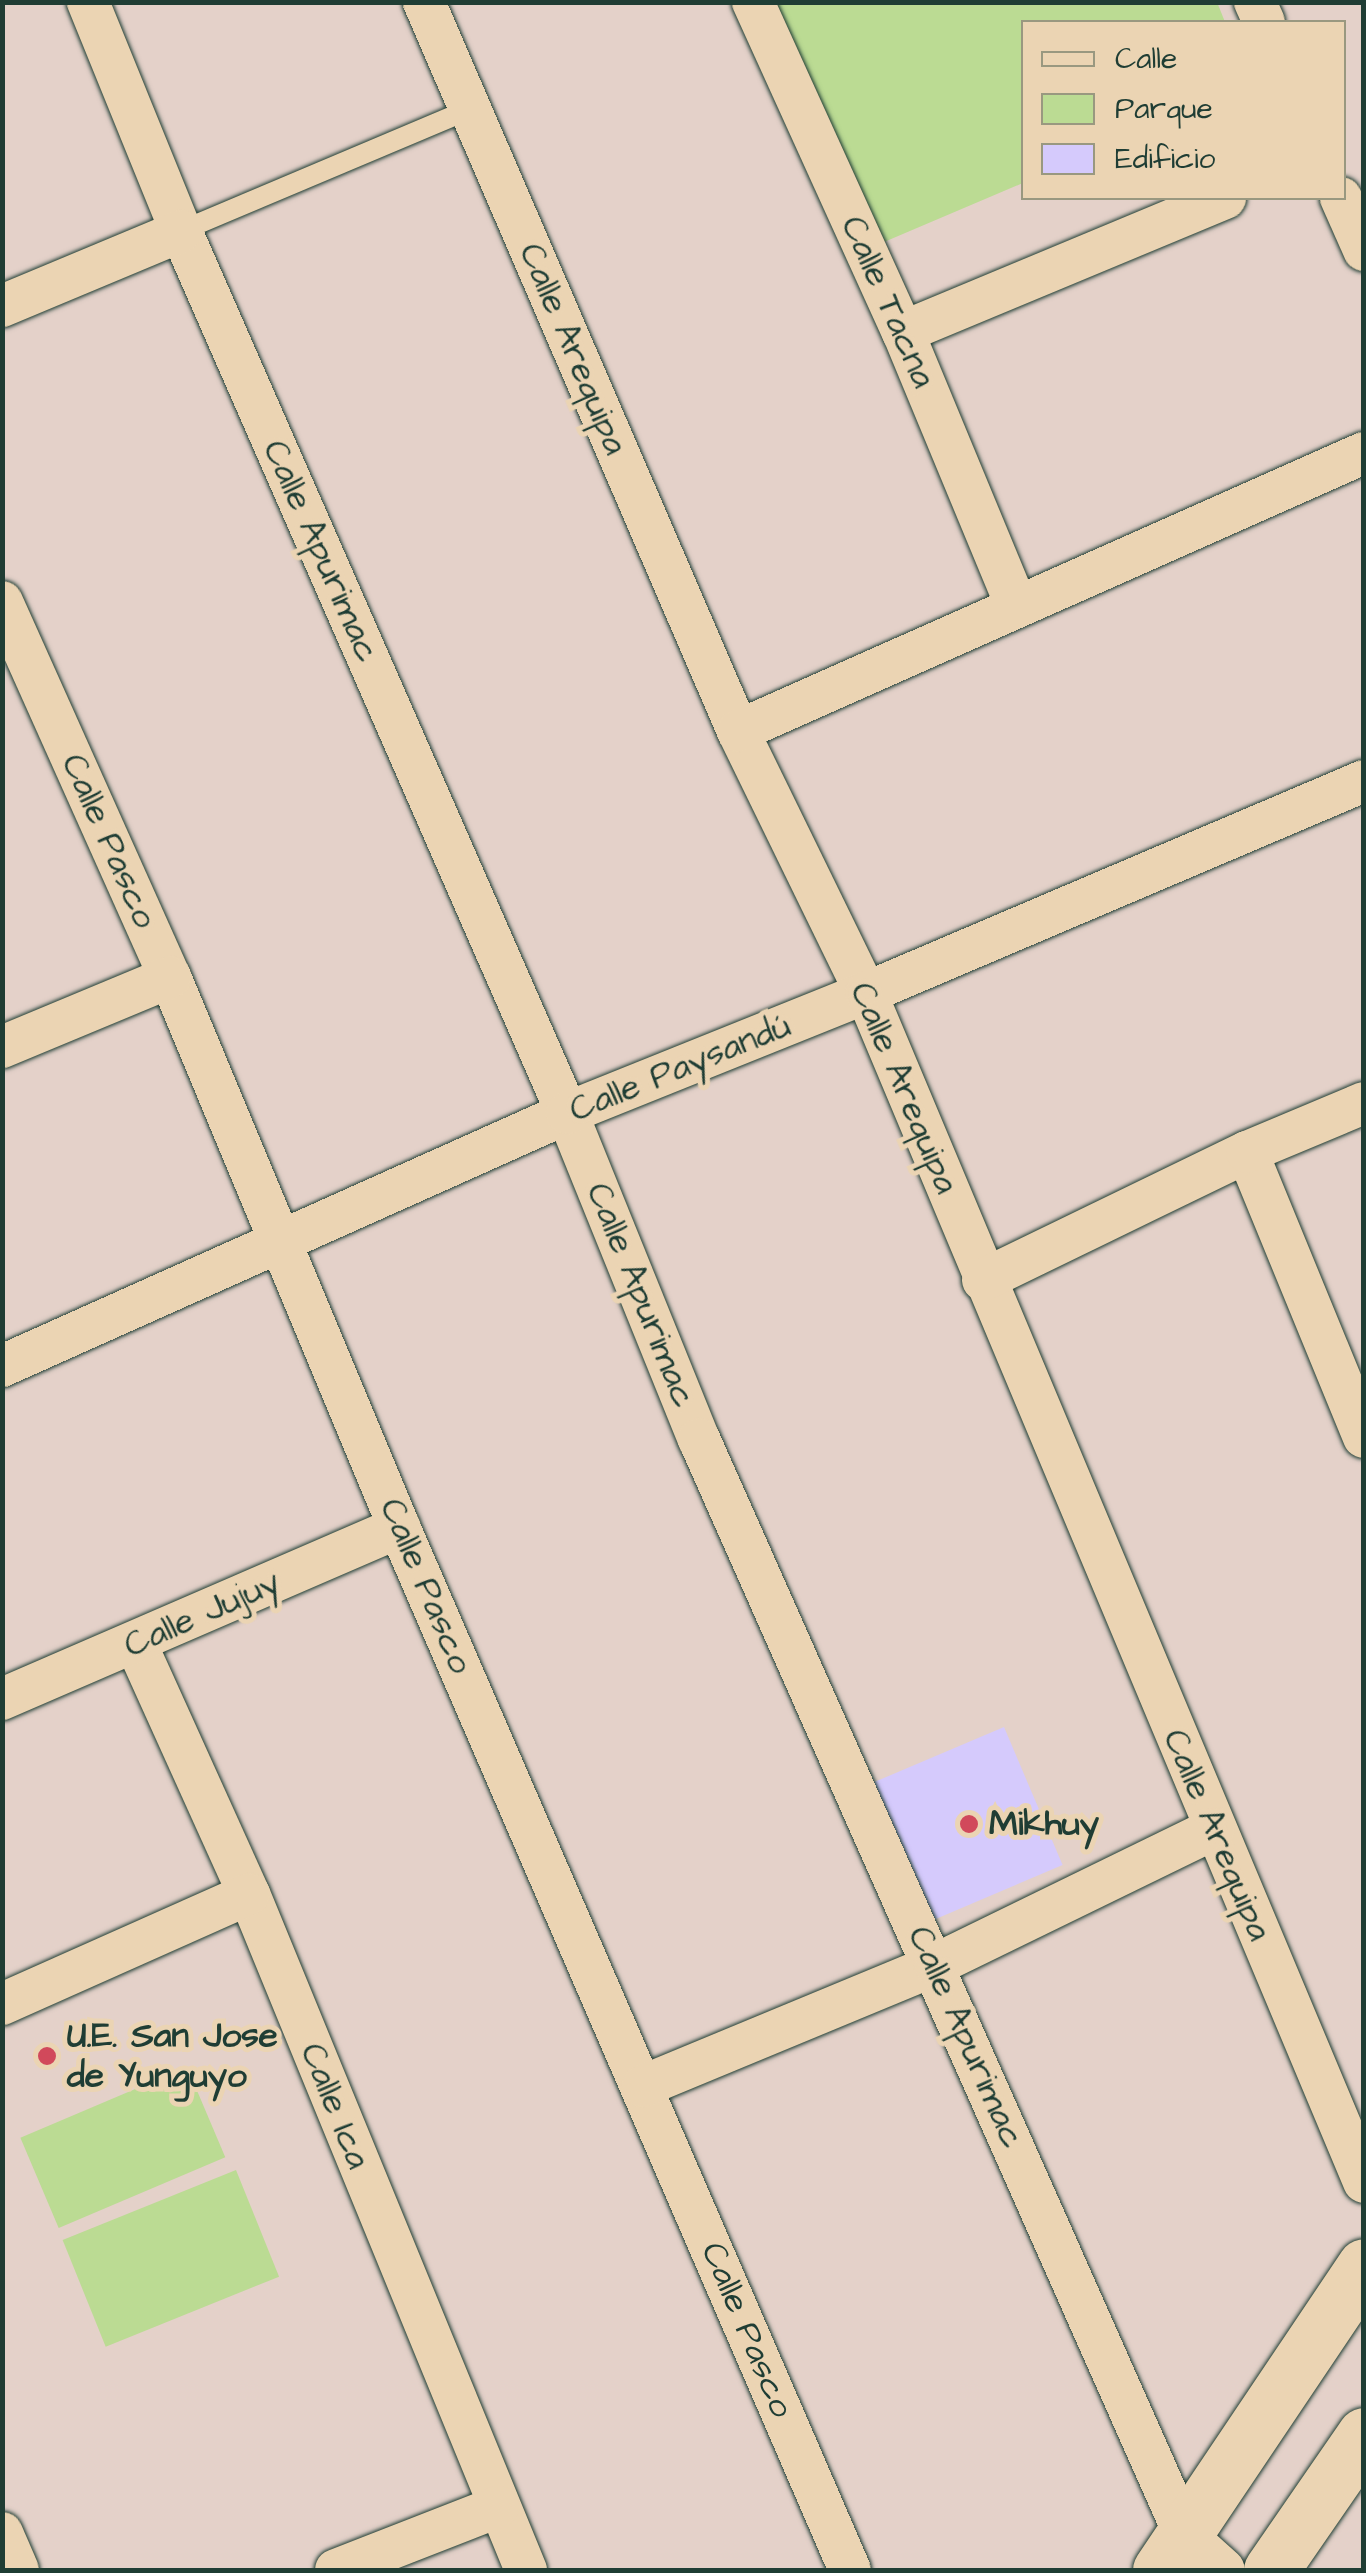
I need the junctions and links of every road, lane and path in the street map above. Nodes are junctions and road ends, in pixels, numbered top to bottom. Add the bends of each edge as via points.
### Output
1 (88, 2) edge
2 (424, 2) edge
3 (753, 2) edge
4 (470, 110) junction
5 (1220, 200) edge
6 (1342, 200) edge
7 (181, 231) junction
8 (1364, 250) edge
9 (2, 306) edge
10 (903, 332) junction
11 (1364, 453) edge
12 (2, 602) edge
13 (1016, 606) junction
14 (738, 731) junction
15 (1364, 781) edge
16 (170, 977) junction
17 (866, 993) junction
18 (2, 1047) edge
19 (1364, 1102) edge
20 (567, 1113) junction
21 (1248, 1152) junction
22 (283, 1240) junction
23 (983, 1280) junction
24 (2, 1366) edge
25 (1362, 1429) edge
26 (400, 1527) junction
27 (136, 1644) junction
28 (2, 1699) edge
29 (1214, 1829) junction
30 (249, 1894) junction
31 (935, 1966) junction
32 (2, 2004) edge
33 (643, 2086) junction
34 (1364, 2182) edge
35 (1364, 2266) edge
36 (1364, 2435) edge
37 (498, 2507) junction
38 (2, 2533) edge
39 (1190, 2559) edge
40 (18, 2570) edge
41 (336, 2570) edge
42 (526, 2570) edge
43 (850, 2570) edge
44 (1271, 2570) edge

1 - 7 street, Calle Apurimac
2 - 4 street, Calle Arequipa
3 - 10 street, Calle Tacna
4 - 7 lane
4 - 14 street, Calle Arequipa
5 - 10 street
6 - 8 street
7 - 9 street
7 - 20 street, Calle Apurimac
10 - 13 street, Calle Tacna
11 - 13 street
12 - 16 street, Calle Pasco
13 - 14 street
14 - 17 street, Calle Arequipa
15 - 17 street, Calle Paysandú
16 - 18 street
16 - 22 street, Calle Pasco
17 - 20 street, Calle Paysandú
17 - 23 street, Calle Arequipa
19 - 21 street
20 - 22 street, Calle Paysandú
20 - 31 street, Calle Apurimac via 699,1439
21 - 23 street
21 - 25 street
22 - 24 street, Calle Paysandú
22 - 26 street, Calle Pasco
23 - 29 street, Calle Arequipa
26 - 27 street, Calle Jujuy
26 - 33 street, Calle Pasco
27 - 28 street, Calle Jujuy
27 - 30 street, Calle Ica
29 - 31 street
29 - 34 street, Calle Arequipa
30 - 32 street
30 - 37 street, Calle Ica
31 - 33 street
31 - 39 street, Calle Apurimac
33 - 43 street, Calle Pasco
35 - 39 main road
36 - 44 main road
37 - 41 street
37 - 42 street, Calle Ica
38 - 40 street

